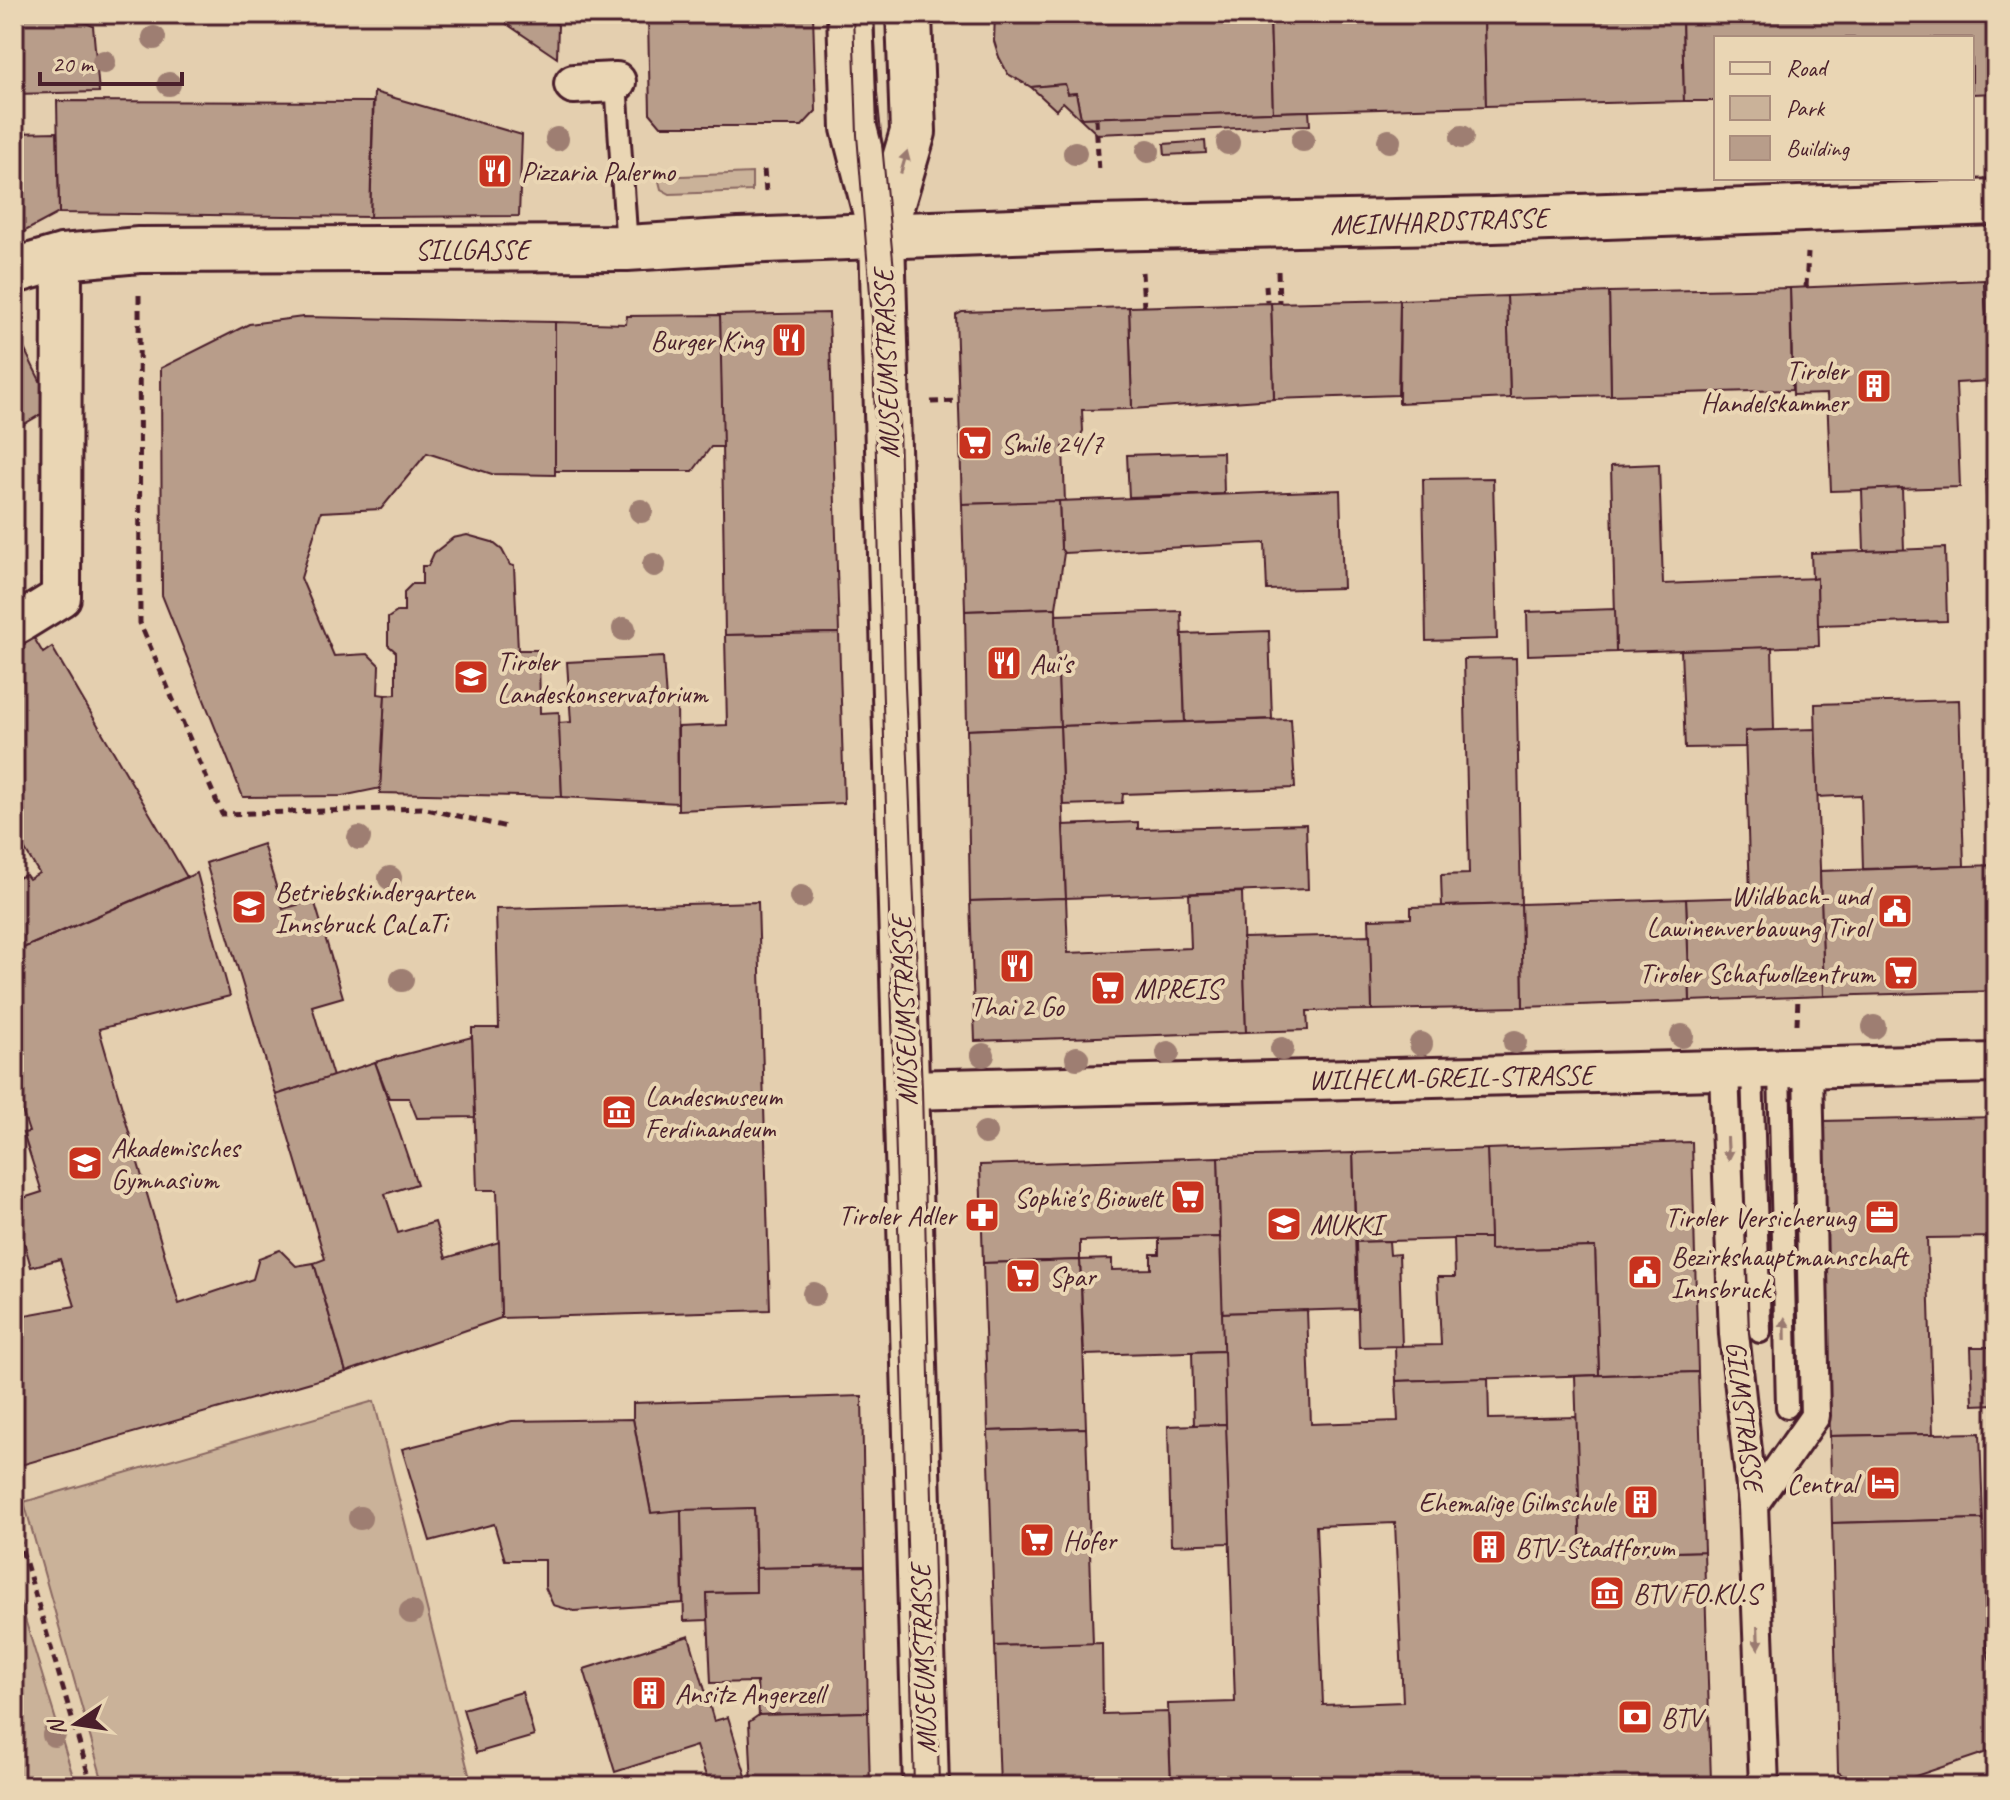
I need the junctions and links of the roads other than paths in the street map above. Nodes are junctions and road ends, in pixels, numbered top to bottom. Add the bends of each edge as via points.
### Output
1 (850, 14) edge
2 (909, 14) edge
3 (616, 82) joint
4 (574, 84) dead end
5 (1996, 202) edge
6 (882, 237) junction
7 (627, 248) junction
8 (62, 257) junction
9 (14, 271) edge
10 (19, 623) dead end
11 (1996, 1063) edge
12 (1766, 1070) junction
13 (907, 1090) junction
14 (1760, 1332) dead end
15 (1787, 1407) dead end
16 (1753, 1505) junction
17 (926, 1786) edge
18 (1764, 1786) edge

1 - 6 street, MUSEUMSTRASSE via 854,128
6 -> 2 street, MUSEUMSTRASSE via 913,132
3 - 4 street
3 - 7 lane
5 - 6 street, MEINHARDSTRASSE
6 - 7 street, SILLGASSE
6 - 13 street, MUSEUMSTRASSE
7 - 8 street, SILLGASSE via 139,250
8 - 9 street, SILLGASSE
8 - 10 street via 61,597
11 - 12 street, WILHELM-GREIL-STRASSE
12 - 13 street, WILHELM-GREIL-STRASSE
12 - 14 lane
15 -> 12 lane
12 -> 16 street, GILMSTRASSE via 1734,1334
12 - 16 street, GILMSTRASSE via 1815,1416
13 - 17 street, MUSEUMSTRASSE
16 -> 18 street

